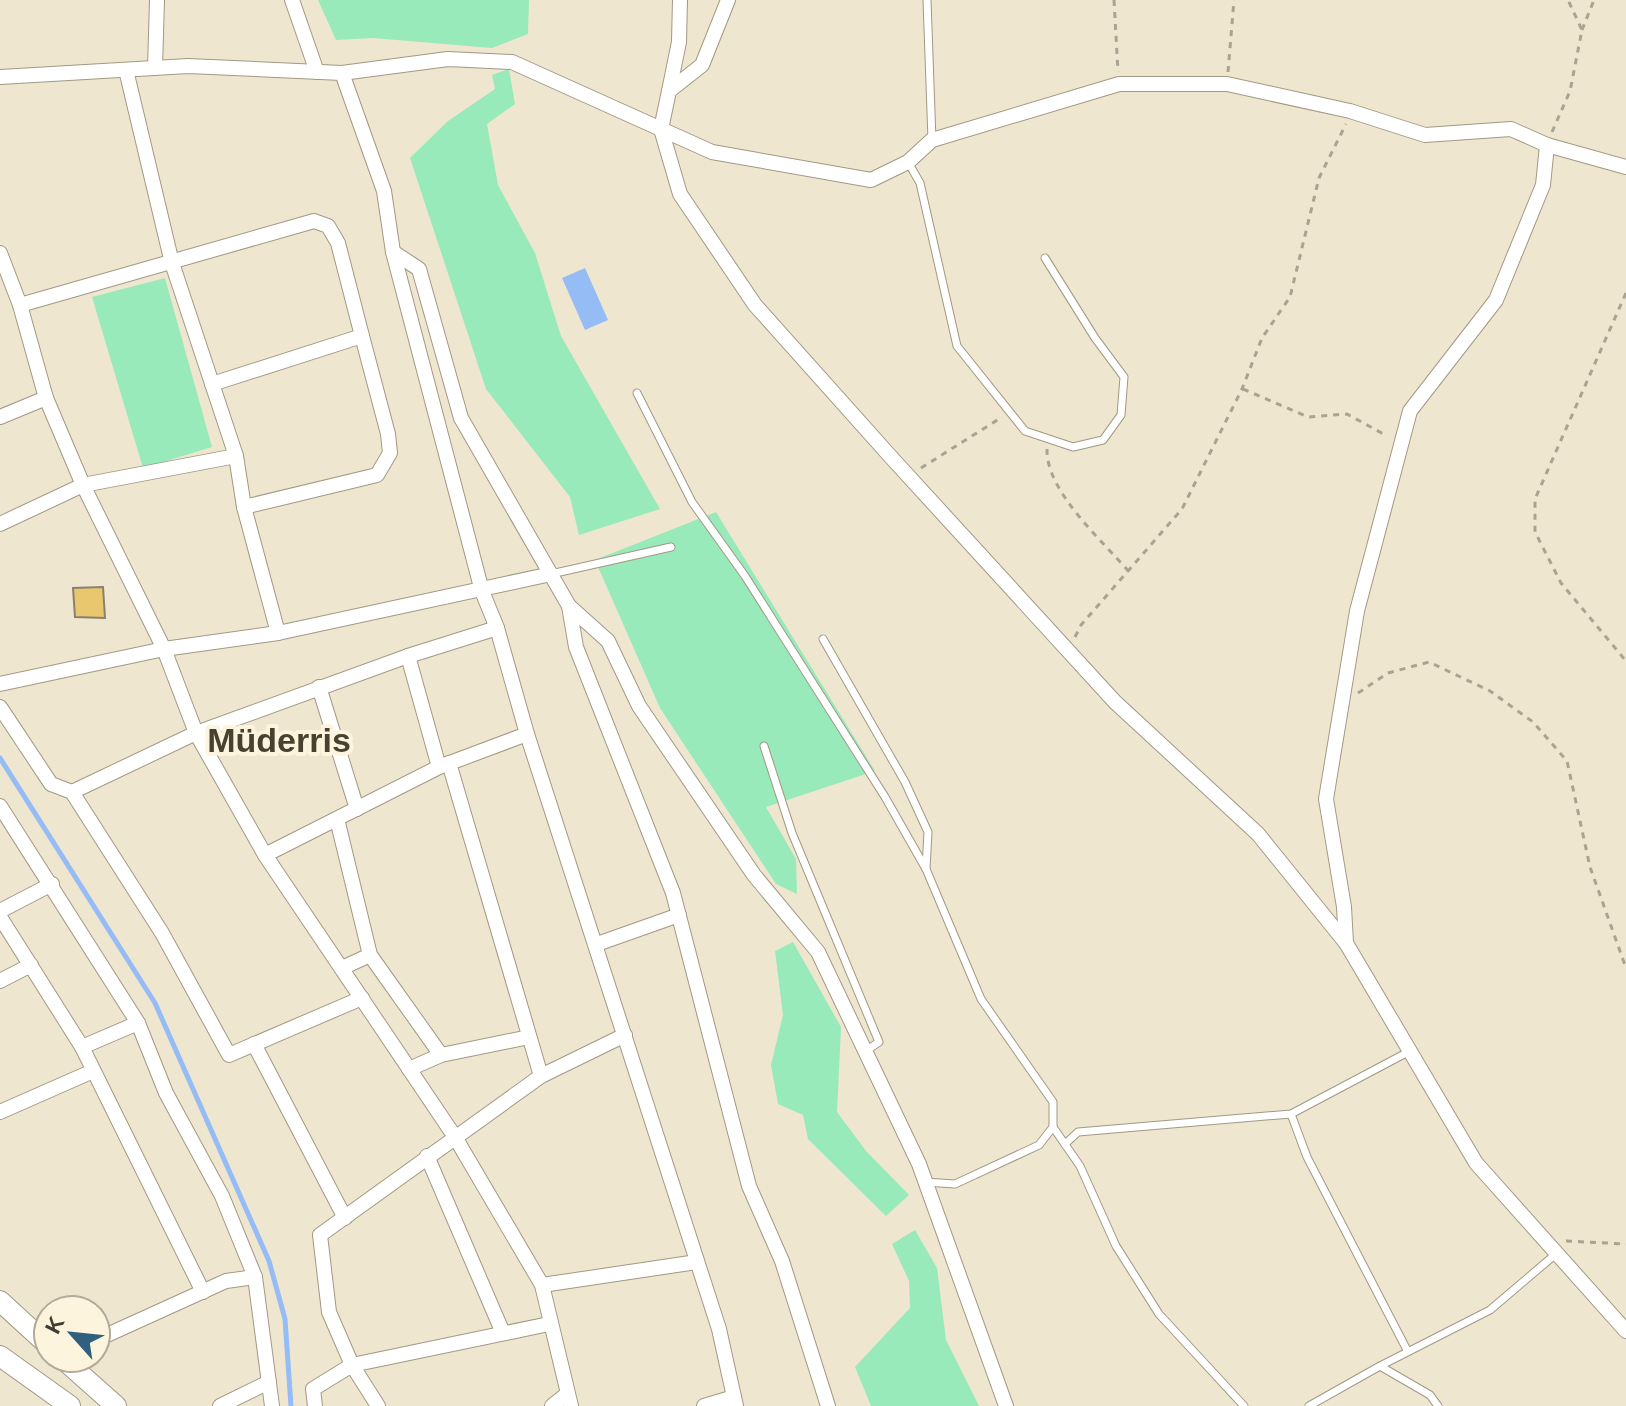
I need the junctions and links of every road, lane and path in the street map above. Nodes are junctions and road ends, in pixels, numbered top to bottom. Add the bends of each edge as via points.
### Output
1 (157, 0) edge
2 (292, 0) edge
3 (680, 0) edge
4 (728, 0) edge
5 (927, 0) edge
6 (1114, 0) edge
7 (1234, 0) edge
8 (1568, 0) edge
9 (1594, 0) edge
10 (1582, 30) junction
11 (155, 68) junction
12 (126, 70) junction
13 (317, 72) junction
14 (342, 73) junction
15 (0, 77) edge
16 (1119, 84) junction
17 (1227, 84) junction
18 (669, 91) junction
19 (1350, 111) junction
20 (661, 129) junction
21 (932, 140) junction
22 (1547, 145) junction
23 (908, 162) junction
24 (1626, 167) edge
25 (393, 252) junction
26 (0, 253) edge
27 (1045, 258) dead end
28 (172, 263) junction
29 (3, 272) edge
30 (1626, 293) edge
31 (20, 305) junction
32 (362, 336) junction
33 (212, 384) junction
34 (1242, 389) junction
35 (637, 393) dead end
36 (46, 398) junction
37 (1009, 412) junction
38 (0, 417) edge
39 (1047, 438) junction
40 (1401, 444) junction
41 (236, 456) junction
42 (908, 476) junction
43 (83, 485) junction
44 (244, 507) junction
45 (0, 524) edge
46 (671, 547) dead end
47 (1130, 573) junction
48 (551, 574) junction
49 (482, 591) junction
50 (569, 606) junction
51 (497, 628) junction
52 (278, 633) junction
53 (823, 639) dead end
54 (164, 649) junction
55 (1069, 652) junction
56 (408, 656) junction
57 (1626, 661) edge
58 (0, 684) edge
59 (319, 687) junction
60 (1342, 704) junction
61 (0, 707) edge
62 (196, 733) junction
63 (527, 734) junction
64 (764, 746) dead end
65 (444, 765) junction
66 (72, 792) junction
67 (0, 806) edge
68 (357, 809) junction
69 (337, 819) junction
70 (265, 855) junction
71 (926, 869) junction
72 (52, 884) junction
73 (0, 914) edge
74 (679, 915) junction
75 (1346, 943) junction
76 (597, 944) junction
77 (370, 955) junction
78 (31, 965) junction
79 (342, 968) junction
80 (1626, 968) edge
81 (0, 981) edge
82 (362, 998) junction
83 (138, 1023) junction
84 (625, 1035) junction
85 (529, 1037) junction
86 (254, 1044) junction
87 (82, 1047) junction
88 (867, 1050) junction
89 (1412, 1050) junction
90 (441, 1055) junction
91 (409, 1069) junction
92 (93, 1071) junction
93 (541, 1076) junction
94 (0, 1112) edge
95 (1291, 1114) junction
96 (1053, 1127) junction
97 (455, 1137) junction
98 (1065, 1144) junction
99 (427, 1156) junction
100 (925, 1182) junction
101 (345, 1218) junction
102 (1546, 1241) junction
103 (1626, 1244) edge
104 (1557, 1253) junction
105 (697, 1262) junction
106 (255, 1277) junction
107 (542, 1285) junction
108 (203, 1292) junction
109 (0, 1301) edge
110 (549, 1324) junction
111 (32, 1330) edge
112 (1626, 1331) edge
113 (112, 1333) edge
114 (503, 1333) junction
115 (1407, 1350) junction
116 (0, 1356) edge
117 (352, 1365) junction
118 (1380, 1366) junction
119 (80, 1374) edge
120 (269, 1382) junction
121 (569, 1400) edge
122 (735, 1401) edge
123 (70, 1406) edge
124 (116, 1406) edge
125 (220, 1406) edge
126 (272, 1406) edge
127 (315, 1406) edge
128 (378, 1406) edge
129 (552, 1406) edge
130 (704, 1406) edge
131 (828, 1406) edge
132 (1006, 1406) edge
133 (1244, 1406) edge
134 (1309, 1406) edge
135 (1438, 1406) edge

1 - 11 street
2 - 13 street
3 - 18 street via 679,42
4 - 18 street via 702,65
5 - 21 lane
6 - 16 path
7 - 17 path
8 - 10 path
9 - 10 path
10 - 22 path via 1570,91
11 - 12 street
11 - 13 street
12 - 15 street
12 - 28 street
13 - 14 street
14 - 20 street via 448,59 512,62
14 - 25 street via 384,191
16 - 17 street
16 - 21 street
17 - 19 street
18 - 20 street
19 - 22 street via 1425,135 1511,129
19 - 34 path via 1319,178 1290,297 1262,338
20 - 23 street via 712,152 871,180
20 - 42 street via 680,194 755,305
21 - 23 street
22 - 24 street
22 - 40 street via 1543,185 1496,300 1410,411
23 - 37 lane via 920,183 957,346
25 - 48 street via 419,269 461,418
25 - 49 street
26 - 29 street
27 - 39 lane via 1124,377 1121,415 1103,440 1073,447
28 - 31 street
28 - 32 street via 314,221 328,226 338,243
28 - 33 street
29 - 31 street
30 - 57 path via 1535,499 1535,532 1561,583
31 - 36 street
32 - 33 street
32 - 44 street via 388,434 390,453 377,475
33 - 41 street
34 - 40 path via 1308,417 1347,414
34 - 47 path via 1182,509
35 - 71 lane via 692,502 745,576
36 - 38 street
36 - 43 street
37 - 39 lane via 1025,431
37 - 42 path
39 - 47 path via 1047,459 1063,497
40 - 60 street via 1357,611
41 - 43 street
41 - 44 street
42 - 55 street
43 - 45 street
43 - 54 street
44 - 52 street
46 - 48 lane
47 - 55 path via 1081,625
48 - 49 street
48 - 50 street
49 - 51 street
49 - 52 street
50 - 74 street via 576,647
50 - 88 street via 608,641 639,706 754,875 818,952
51 - 56 street
51 - 63 street
52 - 54 street
53 - 71 lane via 928,832
54 - 58 street
54 - 62 street
55 - 75 street via 1115,702 1258,834
56 - 59 street
56 - 65 street
59 - 62 street
59 - 68 street
60 - 75 street via 1326,799
60 - 80 path via 1388,673 1429,662 1490,691 1533,722 1567,761 1590,867
61 - 66 street via 51,784
62 - 66 street
62 - 70 street
63 - 65 street
63 - 76 street
64 - 88 lane via 792,833 879,1042
65 - 68 street
65 - 85 street
66 - 86 street via 162,933 229,1055
67 - 72 street
68 - 69 street
69 - 70 street
69 - 77 street
70 - 79 street
71 - 96 lane via 981,999 1053,1102
72 - 73 street
72 - 83 street
73 - 78 street
74 - 76 street
74 - 131 street via 749,1186 782,1261
75 - 89 street
76 - 84 street
77 - 79 street
77 - 90 street
78 - 81 street
78 - 87 street
79 - 82 street
82 - 86 street
82 - 91 street
83 - 87 street
83 - 106 street
84 - 93 street
84 - 105 street
85 - 90 street
85 - 93 street
86 - 101 street
87 - 92 street
88 - 100 street
89 - 95 lane
89 - 102 street via 1476,1163
90 - 91 street
91 - 97 street
92 - 94 street
92 - 108 street
93 - 97 street
95 - 98 lane via 1078,1132
95 - 115 lane via 1307,1157
96 - 98 lane
96 - 100 lane via 1039,1145 955,1184
97 - 99 street
97 - 107 street
98 - 133 lane via 1116,1246 1159,1314
99 - 101 street
99 - 114 street
100 - 132 street
101 - 117 street via 320,1235 329,1312
102 - 103 path
102 - 104 street
104 - 112 street
104 - 115 lane via 1490,1310
105 - 107 street
105 - 122 street
106 - 108 street via 226,1281
106 - 120 street
107 - 110 street
108 - 113 street
109 - 111 main road
110 - 114 street
110 - 121 street
114 - 117 street
115 - 118 lane
116 - 123 main road
117 - 127 street via 313,1389
117 - 128 street
118 - 134 lane
118 - 135 lane via 1430,1395
119 - 124 main road
120 - 125 street
120 - 126 street
121 - 129 street
122 - 130 street

